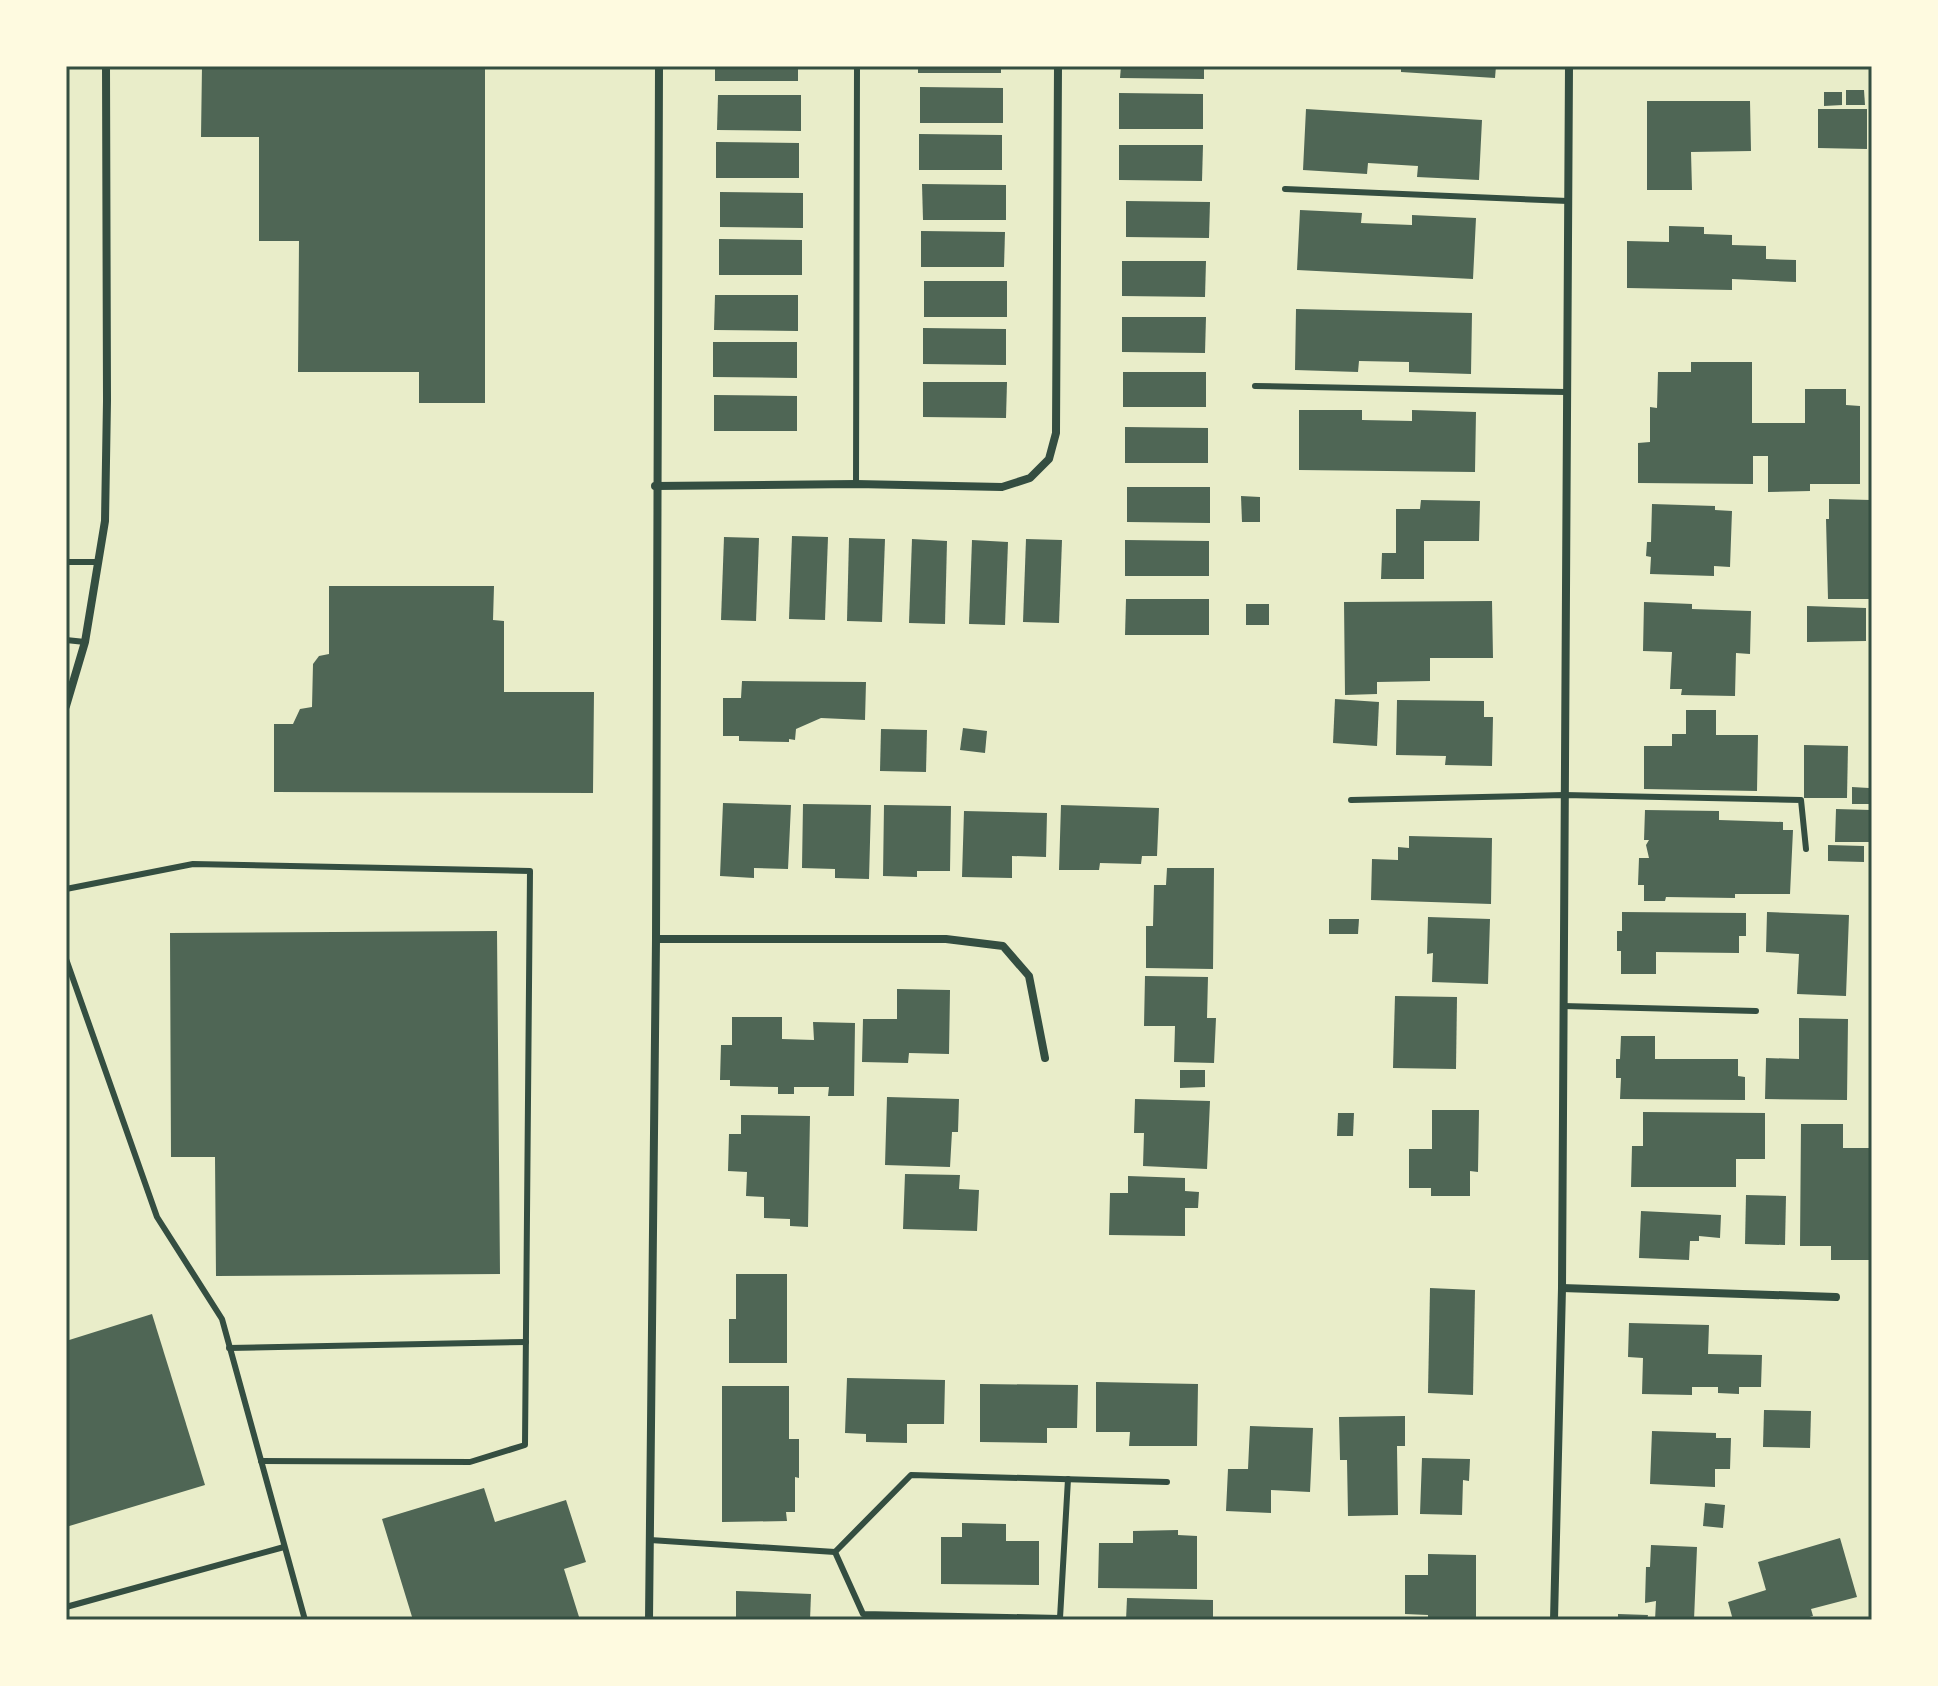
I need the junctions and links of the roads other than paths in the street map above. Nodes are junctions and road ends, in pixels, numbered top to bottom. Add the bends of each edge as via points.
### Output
1 (106, 66) edge
2 (659, 66) edge
3 (857, 66) edge
4 (1058, 66) edge
5 (1569, 66) edge
6 (1285, 189) dead end
7 (1568, 201) junction
8 (1255, 386) dead end
9 (1566, 392) junction
10 (856, 484) junction
11 (655, 486) junction
12 (66, 562) edge
13 (98, 562) junction
14 (66, 640) edge
15 (85, 642) junction
16 (66, 706) edge
17 (1564, 795) junction
18 (1351, 800) dead end
19 (1806, 849) dead end
20 (66, 889) edge
21 (656, 939) junction
22 (66, 959) edge
23 (1563, 1006) junction
24 (1756, 1011) dead end
25 (1045, 1058) dead end
26 (1562, 1288) junction
27 (1836, 1297) dead end
28 (526, 1342) junction
29 (229, 1348) junction
30 (261, 1461) junction
31 (1068, 1479) junction
32 (1167, 1482) dead end
33 (650, 1540) junction
34 (284, 1547) junction
35 (835, 1552) junction
36 (66, 1607) edge
37 (305, 1620) edge
38 (649, 1620) edge
39 (1554, 1620) edge

1 - 13 street via 107,401 105,521
2 - 11 street
3 - 10 lane
4 - 10 street via 1056,433 1049,459 1030,478 1002,487
5 - 7 street
6 - 7 lane
7 - 9 street
8 - 9 lane
9 - 17 street
10 - 11 street
11 - 21 street
12 - 13 lane
13 - 15 street
14 - 15 lane
15 - 16 street
17 - 18 lane
17 - 19 lane via 1801,800
17 - 23 street
20 - 28 lane via 193,864 530,871
21 - 25 street via 946,939 1003,946 1029,976
21 - 33 street
22 - 29 lane via 157,1217 222,1319
23 - 24 lane
23 - 26 street
26 - 27 street
26 - 39 street
28 - 29 lane
28 - 30 lane via 525,1445 470,1462
29 - 30 lane
30 - 34 lane
31 - 32 lane
31 - 35 lane via 911,1475
31 - 35 lane via 1060,1618 863,1614
33 - 35 lane
33 - 38 street
34 - 36 lane
34 - 37 lane

